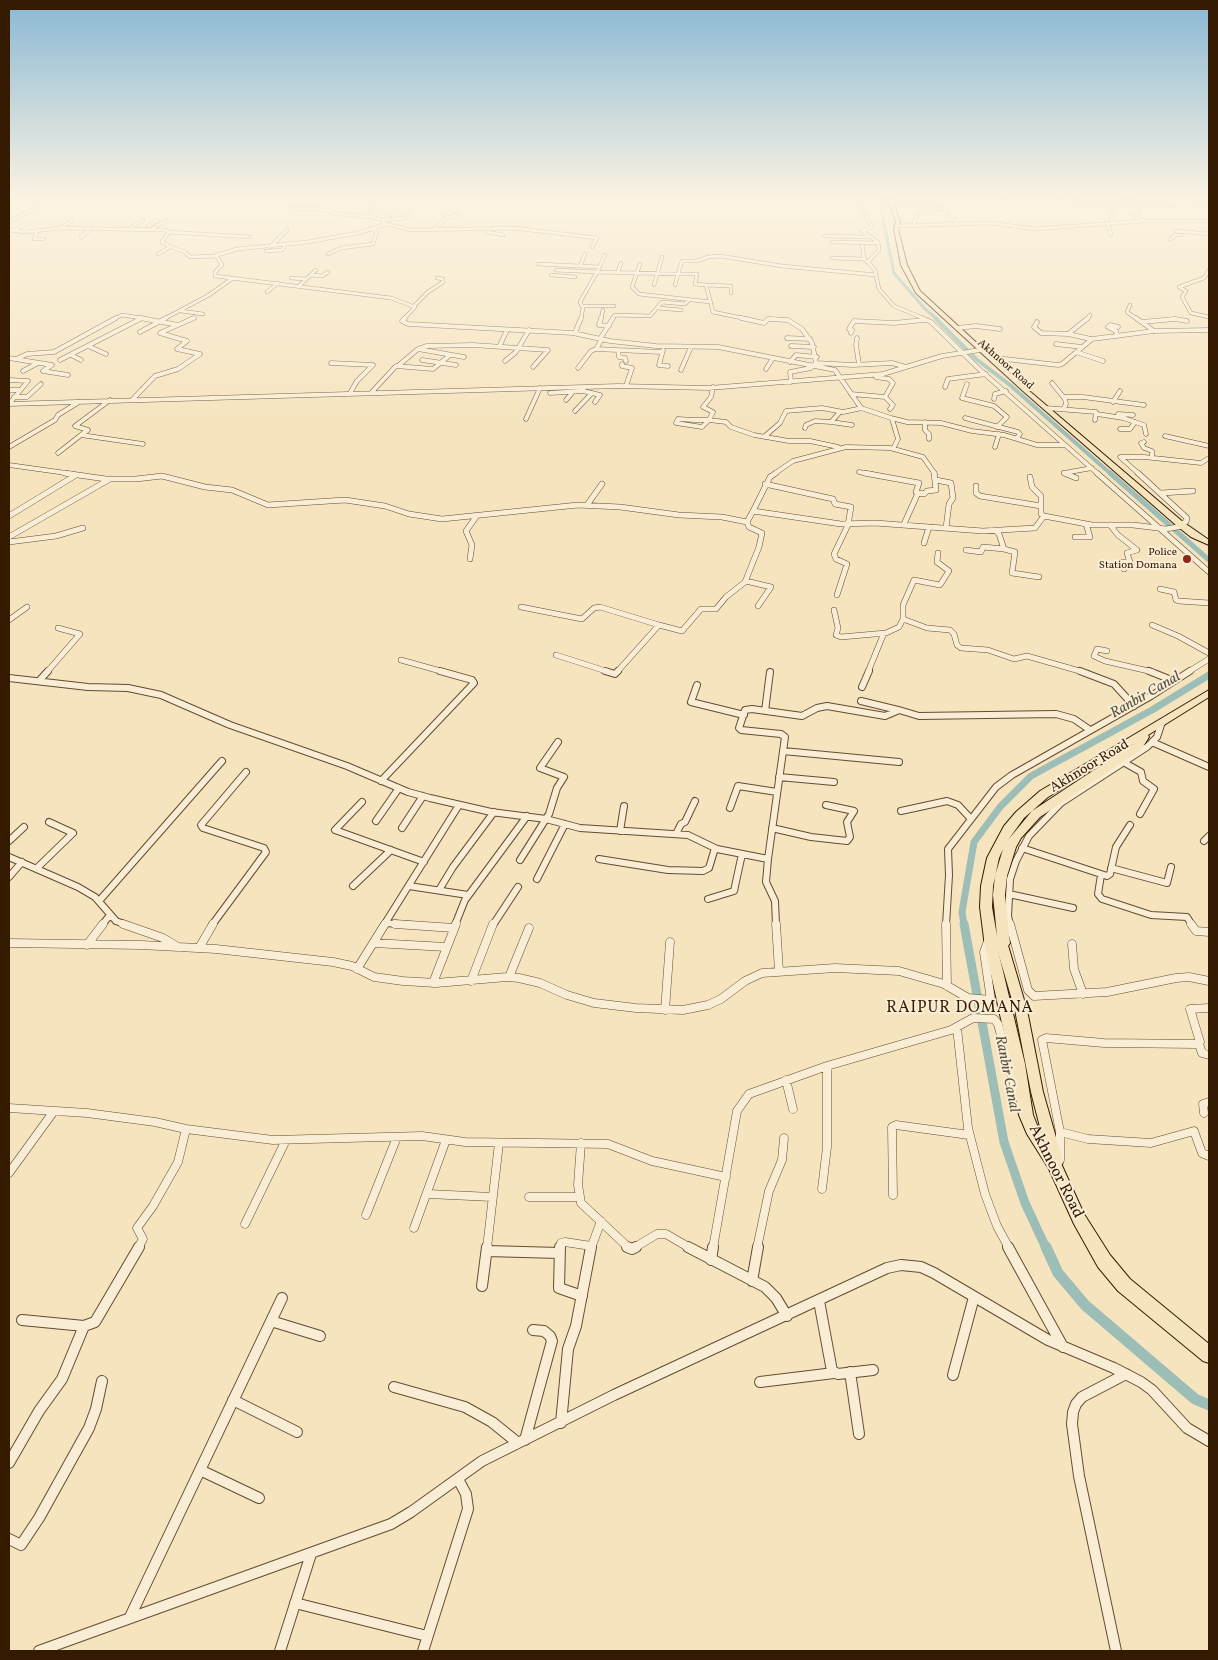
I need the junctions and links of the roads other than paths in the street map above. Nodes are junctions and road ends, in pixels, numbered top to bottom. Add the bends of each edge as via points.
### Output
1 (216, 275) edge
2 (311, 275) edge
3 (557, 275) edge
4 (596, 275) edge
5 (637, 275) edge
6 (656, 275) edge
7 (678, 275) edge
8 (698, 275) edge
9 (876, 275) edge
10 (909, 275) edge
11 (1206, 275) edge
12 (575, 277) joint
13 (234, 278) junction
14 (291, 278) dead end
15 (437, 278) dead end
16 (306, 279) junction
17 (573, 281) dead end
18 (278, 283) junction
19 (654, 285) dead end
20 (675, 285) dead end
21 (706, 285) junction
22 (299, 286) junction
23 (267, 292) dead end
24 (731, 294) dead end
25 (689, 300) junction
26 (711, 302) junction
27 (1130, 305) dead end
28 (414, 306) junction
29 (582, 306) junction
30 (614, 306) dead end
31 (658, 308) junction
32 (603, 310) dead end
33 (681, 310) dead end
34 (181, 311) junction
35 (204, 314) dead end
36 (1090, 315) dead end
37 (1209, 317) edge
38 (142, 318) junction
39 (194, 318) dead end
40 (927, 320) junction
41 (1187, 321) dead end
42 (161, 322) junction
43 (1037, 322) dead end
44 (1142, 322) junction
45 (178, 325) junction
46 (609, 326) junction
47 (1118, 326) dead end
48 (957, 328) junction
49 (508, 330) junction
50 (529, 330) junction
51 (1000, 330) dead end
52 (1209, 330) edge
53 (1154, 331) junction
54 (140, 332) dead end
55 (575, 333) junction
56 (850, 333) dead end
57 (1068, 334) junction
58 (1117, 336) junction
59 (787, 338) dead end
60 (857, 338) dead end
61 (601, 339) junction
62 (810, 339) junction
63 (1091, 339) junction
64 (1056, 344) dead end
65 (500, 345) junction
66 (88, 346) junction
67 (791, 346) dead end
68 (519, 347) junction
69 (666, 347) junction
70 (691, 347) junction
71 (814, 347) junction
72 (1082, 347) junction
73 (418, 349) junction
74 (596, 349) junction
75 (618, 350) junction
76 (980, 350) junction
77 (961, 351) junction
78 (661, 352) junction
79 (1076, 352) junction
80 (106, 354) dead end
81 (71, 355) junction
82 (450, 355) junction
83 (464, 356) dead end
84 (817, 357) junction
85 (9, 358) edge
86 (773, 358) junction
87 (996, 358) junction
88 (16, 360) junction
89 (60, 360) dead end
90 (80, 360) dead end
91 (422, 360) dead end
92 (506, 361) dead end
93 (626, 361) dead end
94 (1103, 361) dead end
95 (38, 362) junction
96 (790, 362) junction
97 (331, 363) dead end
98 (441, 363) junction
99 (622, 364) dead end
100 (859, 364) junction
101 (9, 365) edge
102 (456, 365) dead end
103 (815, 365) junction
104 (399, 366) junction
105 (668, 366) dead end
106 (533, 367) dead end
107 (578, 368) dead end
108 (907, 368) junction
109 (766, 369) dead end
110 (681, 370) dead end
111 (23, 371) dead end
112 (986, 374) junction
113 (68, 375) dead end
114 (868, 376) junction
115 (841, 378) junction
116 (9, 380) edge
117 (791, 382) junction
118 (1052, 383) dead end
119 (41, 384) dead end
120 (967, 384) dead end
121 (626, 386) junction
122 (713, 387) junction
123 (945, 387) dead end
124 (540, 388) junction
125 (583, 389) junction
126 (9, 390) edge
127 (20, 390) junction
128 (1006, 391) junction
129 (1120, 391) dead end
130 (573, 392) junction
131 (592, 392) junction
132 (371, 393) junction
133 (550, 393) dead end
134 (350, 394) junction
135 (851, 394) junction
136 (14, 397) junction
137 (885, 397) junction
138 (1064, 397) junction
139 (994, 399) dead end
140 (110, 400) junction
141 (132, 400) junction
142 (566, 400) dead end
143 (80, 401) junction
144 (595, 402) dead end
145 (1113, 402) junction
146 (9, 404) edge
147 (1144, 405) dead end
148 (862, 408) junction
149 (1045, 408) junction
150 (1064, 408) junction
151 (890, 409) dead end
152 (575, 411) dead end
153 (840, 412) junction
154 (1097, 414) junction
155 (1133, 415) dead end
156 (1117, 417) junction
157 (965, 418) dead end
158 (892, 419) junction
159 (526, 420) dead end
160 (709, 420) junction
161 (1095, 420) dead end
162 (831, 422) junction
163 (925, 422) junction
164 (1135, 422) junction
165 (852, 425) dead end
166 (997, 427) junction
167 (806, 428) dead end
168 (1120, 429) dead end
169 (999, 434) junction
170 (1146, 434) dead end
171 (81, 436) junction
172 (765, 436) junction
173 (1165, 436) dead end
174 (1017, 438) junction
175 (929, 440) dead end
176 (1144, 442) dead end
177 (143, 444) dead end
178 (1065, 445) junction
179 (1209, 446) edge
180 (995, 447) dead end
181 (9, 448) edge
182 (840, 448) junction
183 (893, 449) junction
184 (58, 453) dead end
185 (1152, 456) junction
186 (1207, 459) edge
187 (9, 465) edge
188 (1092, 468) junction
189 (859, 472) dead end
190 (76, 475) junction
191 (1030, 477) dead end
192 (1076, 478) dead end
193 (110, 479) junction
194 (936, 480) junction
195 (602, 484) dead end
196 (765, 484) junction
197 (976, 486) dead end
198 (1193, 491) dead end
199 (918, 493) junction
200 (1160, 493) junction
201 (587, 505) junction
202 (1041, 506) junction
203 (753, 511) junction
204 (9, 516) edge
205 (476, 516) junction
206 (1044, 516) junction
207 (748, 522) junction
208 (904, 524) junction
209 (1086, 524) junction
210 (848, 525) junction
211 (1110, 525) junction
212 (1180, 526) junction
213 (929, 527) junction
214 (83, 528) dead end
215 (946, 528) junction
216 (1160, 528) junction
217 (995, 530) junction
218 (1075, 536) dead end
219 (9, 537) edge
220 (9, 542) edge
221 (924, 542) dead end
222 (1209, 543) edge
223 (1004, 549) junction
224 (966, 550) dead end
225 (938, 554) dead end
226 (470, 559) dead end
227 (1124, 569) dead end
228 (1209, 572) edge
229 (1039, 576) dead end
230 (746, 581) junction
231 (1160, 589) dead end
232 (836, 595) dead end
233 (1209, 603) edge
234 (758, 606) dead end
235 (521, 607) dead end
236 (27, 608) dead end
237 (834, 610) dead end
238 (903, 619) junction
239 (9, 620) edge
240 (659, 625) junction
241 (1152, 626) dead end
242 (58, 628) dead end
243 (884, 634) junction
244 (1107, 651) dead end
245 (1209, 653) edge
246 (556, 656) dead end
247 (401, 660) dead end
248 (1209, 660) edge
249 (770, 672) dead end
250 (9, 678) edge
251 (39, 681) junction
252 (1174, 681) junction
253 (697, 685) dead end
254 (862, 687) dead end
255 (1209, 693) edge
256 (861, 701) dead end
257 (1134, 706) junction
258 (898, 710) junction
259 (765, 711) junction
260 (744, 714) junction
261 (1090, 730) junction
262 (1150, 737) junction
263 (558, 742) dead end
264 (783, 751) junction
265 (222, 760) dead end
266 (899, 762) dead end
267 (1125, 763) junction
268 (1209, 766) edge
269 (246, 772) dead end
270 (780, 777) junction
271 (381, 781) junction
272 (834, 782) dead end
273 (399, 788) junction
274 (777, 792) junction
275 (423, 796) junction
276 (362, 802) dead end
277 (694, 802) dead end
278 (459, 805) junction
279 (826, 805) dead end
280 (624, 806) dead end
281 (730, 808) dead end
282 (901, 811) dead end
283 (494, 812) junction
284 (1140, 814) dead end
285 (527, 816) junction
286 (546, 819) junction
287 (971, 819) junction
288 (376, 821) dead end
289 (49, 822) dead end
290 (565, 824) junction
291 (1130, 825) dead end
292 (24, 827) dead end
293 (402, 828) dead end
294 (772, 828) junction
295 (620, 831) junction
296 (676, 834) junction
297 (9, 841) edge
298 (715, 848) junction
299 (1022, 848) junction
300 (391, 850) junction
301 (742, 854) junction
302 (9, 857) edge
303 (598, 859) dead end
304 (768, 859) junction
305 (520, 860) dead end
306 (22, 862) junction
307 (424, 862) junction
308 (1171, 867) dead end
309 (37, 868) junction
310 (1111, 868) junction
311 (1101, 875) junction
312 (9, 876) edge
313 (537, 879) dead end
314 (352, 886) dead end
315 (409, 886) junction
316 (518, 887) dead end
317 (439, 890) junction
318 (1009, 894) junction
319 (468, 895) junction
320 (708, 899) dead end
321 (99, 901) junction
322 (1073, 908) dead end
323 (110, 915) junction
324 (386, 923) junction
325 (454, 928) junction
326 (529, 928) dead end
327 (1209, 932) edge
328 (996, 940) junction
329 (670, 942) dead end
330 (9, 943) edge
331 (374, 943) junction
332 (1072, 944) dead end
333 (87, 945) junction
334 (178, 947) junction
335 (446, 947) junction
336 (199, 948) junction
337 (357, 969) junction
338 (779, 971) junction
339 (509, 977) junction
340 (472, 981) junction
341 (1209, 981) edge
342 (433, 983) junction
343 (947, 986) junction
344 (1083, 994) junction
345 (1209, 1008) edge
346 (665, 1010) junction
347 (957, 1028) junction
348 (1199, 1044) junction
349 (1209, 1055) edge
350 (827, 1066) junction
351 (786, 1080) junction
352 (1209, 1102) edge
353 (9, 1108) edge
354 (1025, 1108) junction
355 (792, 1109) dead end
356 (54, 1111) junction
357 (1204, 1113) dead end
358 (186, 1130) junction
359 (1060, 1132) junction
360 (969, 1135) junction
361 (397, 1137) junction
362 (784, 1138) dead end
363 (286, 1140) junction
364 (446, 1140) junction
365 (499, 1143) junction
366 (581, 1143) junction
367 (1209, 1156) edge
368 (9, 1173) edge
369 (1059, 1173) junction
370 (726, 1177) junction
371 (822, 1189) dead end
372 (428, 1194) junction
373 (893, 1195) dead end
374 (492, 1197) junction
375 (529, 1197) dead end
376 (579, 1197) junction
377 (366, 1215) dead end
378 (601, 1222) junction
379 (245, 1224) dead end
380 (414, 1228) dead end
381 (591, 1246) junction
382 (487, 1251) junction
383 (559, 1253) junction
384 (711, 1260) junction
385 (752, 1281) junction
386 (482, 1286) dead end
387 (582, 1296) junction
388 (974, 1297) junction
389 (282, 1298) dead end
390 (818, 1301) junction
391 (787, 1316) junction
392 (22, 1320) dead end
393 (271, 1321) junction
394 (84, 1326) junction
395 (533, 1330) dead end
396 (320, 1336) dead end
397 (1063, 1347) junction
398 (1209, 1355) edge
399 (873, 1370) dead end
400 (850, 1372) junction
401 (834, 1373) junction
402 (1126, 1374) junction
403 (953, 1375) dead end
404 (102, 1381) dead end
405 (760, 1382) dead end
406 (394, 1387) dead end
407 (233, 1400) junction
408 (561, 1423) junction
409 (297, 1432) dead end
410 (859, 1434) dead end
411 (521, 1441) junction
412 (1209, 1441) edge
413 (9, 1464) edge
414 (200, 1470) junction
415 (458, 1479) junction
416 (259, 1498) dead end
417 (9, 1539) edge
418 (311, 1554) junction
419 (295, 1603) junction
420 (130, 1617) junction
421 (427, 1636) junction
422 (39, 1651) edge
423 (280, 1651) edge
424 (423, 1651) edge
425 (1116, 1651) edge

1 - 13 street
2 - 16 street
3 - 12 street
4 - 29 street via 580,302
5 - 25 street via 632,286 639,294
6 - 19 street
7 - 20 street
8 - 21 street via 695,284
9 - 40 street via 879,289 894,306
10 - 48 highway, Akhnoor Road via 918,292
11 - 37 street via 1179,287 1186,291 1182,297 1191,313
12 - 17 street
13 - 18 street
13 - 34 street
14 - 16 street
15 - 28 street via 443,282
16 - 22 street
18 - 22 street
18 - 23 street
21 - 24 street via 731,286
21 - 26 street
22 - 28 street via 384,297
25 - 26 street
25 - 31 street via 685,304 662,302
26 - 62 street via 712,311 724,316 764,323 769,319 790,320
27 - 44 street via 1127,312
28 - 49 street via 403,322
29 - 30 street
29 - 55 street via 581,322
31 - 33 street
31 - 46 street via 650,316 616,315
32 - 46 street via 599,325
34 - 35 street
34 - 42 street
36 - 57 street
38 - 42 street
38 - 66 street
38 - 88 street via 120,316 57,350 27,354
39 - 45 street
40 - 56 street via 854,322
40 - 77 street
41 - 44 street
42 - 45 street
42 - 54 street
43 - 57 street via 1034,327 1039,333
44 - 53 street
45 - 141 street via 160,333 188,341 177,349 200,354 178,369 154,376
46 - 61 street
47 - 58 street via 1108,327 1116,331
48 - 51 street via 976,326
48 - 76 highway, Akhnoor Road
48 - 87 highway, Akhnoor Road
49 - 50 street
49 - 65 street
50 - 55 street
50 - 68 street
52 - 53 street
53 - 58 street
55 - 61 street
57 - 63 street
58 - 63 street
59 - 62 street
60 - 100 street
61 - 69 street
61 - 74 street
62 - 71 street
63 - 72 street
64 - 72 street
65 - 68 street
65 - 73 street via 426,346
66 - 80 street
66 - 81 street
67 - 71 street
68 - 92 street
68 - 106 street via 548,350
69 - 70 street
69 - 78 street
70 - 86 street via 718,347
70 - 110 street
71 - 84 street
72 - 79 street
73 - 82 street
73 - 104 street
74 - 75 street
74 - 107 street
75 - 78 street
75 - 93 street via 619,357 626,358
76 - 77 street
76 - 149 highway, Akhnoor Road
77 - 108 street
77 - 112 street
78 - 105 street via 659,365
79 - 87 street via 1058,365
79 - 94 street
81 - 89 street
81 - 90 street
82 - 83 street
82 - 98 street
84 - 96 street via 796,355
84 - 103 street
85 - 88 street
86 - 96 street
86 - 109 street
87 - 149 highway, Akhnoor Road via 1043,398
88 - 95 street
88 - 101 street
91 - 98 street
95 - 111 street
95 - 113 street via 53,365 43,372
96 - 103 street
97 - 134 street via 373,365
98 - 102 street
98 - 104 street via 433,369
99 - 121 street via 632,368
100 - 103 street
100 - 108 street via 892,362
103 - 115 street via 835,370
103 - 117 street via 790,371
104 - 132 street via 395,366
108 - 114 street
112 - 123 street via 948,379
112 - 128 street
114 - 115 street
114 - 137 street via 891,381 892,388
115 - 117 street
115 - 135 street
116 - 127 street via 28,380
117 - 122 street
118 - 138 street
119 - 136 street via 28,397
120 - 166 street via 962,398 994,406 1007,417
121 - 122 street
121 - 125 street
122 - 160 street via 704,407 713,412
124 - 125 street
124 - 132 street
124 - 159 street
125 - 130 street
125 - 131 street
126 - 127 street
127 - 136 street
128 - 139 street via 995,394
128 - 178 street
129 - 145 street
130 - 133 street
130 - 142 street
131 - 144 street via 600,395
131 - 152 street
132 - 134 street
134 - 141 street
135 - 137 street
135 - 148 street
136 - 146 street
137 - 151 street via 893,404
138 - 145 street
138 - 150 street
140 - 141 street
140 - 143 street
140 - 171 street via 75,426 88,430
143 - 146 street
143 - 181 street
145 - 147 street
148 - 153 street
148 - 158 street
149 - 150 street
149 - 212 highway, Akhnoor Road via 1101,453
150 - 154 street
153 - 162 street
153 - 172 street via 822,408 786,411 780,423
154 - 156 street
154 - 161 street
155 - 156 street via 1118,414
156 - 164 street
157 - 166 street
158 - 163 street
158 - 183 street via 898,439
160 - 160 street via 679,419 676,422 702,427
160 - 172 street via 726,422 743,432
162 - 165 street
162 - 167 street via 815,421
163 - 169 street
163 - 175 street
164 - 168 street via 1130,429
164 - 170 street via 1146,426
166 - 174 street via 1020,433
169 - 174 street
169 - 180 street
171 - 177 street
171 - 184 street
172 - 182 street via 789,441 816,441
173 - 179 street
174 - 178 street via 1038,445
176 - 185 street via 1141,443 1152,451
178 - 188 street
182 - 183 street
182 - 196 street via 788,463
183 - 194 street via 924,457
185 - 186 street via 1198,462
185 - 200 street via 1120,458
187 - 190 street
188 - 192 street via 1064,473
188 - 216 street
189 - 199 street via 918,482
190 - 193 street
190 - 204 street
191 - 202 street via 1032,487 1040,496
193 - 205 street via 166,476 205,487 232,490 272,506 344,500 386,506 432,518
193 - 219 street
194 - 199 street via 936,491
194 - 215 street via 951,483 953,498 949,504
195 - 201 street
196 - 203 street
196 - 210 street via 834,499 835,504 851,508
197 - 202 street via 976,493 980,496
198 - 200 street
199 - 208 street
200 - 212 street via 1187,518
201 - 205 street
201 - 207 street
202 - 206 street
203 - 207 street
203 - 210 street
205 - 226 street via 466,532 472,545
206 - 209 street
206 - 217 street via 1035,528
207 - 230 street via 749,527 763,535
208 - 210 street
208 - 213 street
209 - 211 street
209 - 218 street via 1090,537
210 - 232 street via 834,554 836,559 847,564
211 - 216 street
211 - 227 street via 1137,550 1127,553 1130,562 1122,562
212 - 216 street
212 - 222 highway, Akhnoor Road
213 - 215 street
213 - 221 street
214 - 220 street via 56,536
215 - 217 street
216 - 228 street
217 - 223 street
223 - 224 street
223 - 229 street via 1015,552 1012,573
225 - 238 street via 937,562 949,571 940,585 913,580 903,605
230 - 234 street via 771,587
230 - 240 street via 716,608 701,609 682,631
231 - 233 street via 1174,592 1179,602
235 - 240 street via 582,619 600,607
236 - 239 street
237 - 243 street via 837,636
238 - 243 street via 899,627
238 - 257 street via 919,626 950,630 956,645 961,648 988,650 1014,659 1027,656 1078,670 1114,684
240 - 246 street via 615,674
241 - 245 street
242 - 251 street via 80,634
243 - 254 street
244 - 252 street via 1097,649 1094,656
247 - 271 street via 474,683
248 - 252 street
249 - 259 street
250 - 251 street
251 - 271 street via 128,688 161,695 230,725
252 - 257 street
253 - 260 street via 691,702
255 - 262 highway, Akhnoor Road via 1162,722
256 - 258 street
257 - 261 street
258 - 259 street via 885,716 827,706 802,716
258 - 261 street via 919,716 1056,714 1074,719
259 - 260 street via 746,709
260 - 264 street via 740,729 783,735
261 - 287 street via 1012,775 996,787
262 - 267 street
262 - 268 street
262 - 328 highway, Akhnoor Road via 1036,814 1017,835 1010,846 1001,876 999,895 1004,943
263 - 286 street via 540,767 564,777
264 - 266 street
264 - 270 street
265 - 321 street
267 - 284 street via 1141,772 1144,782 1154,789
267 - 299 street via 1061,803 1036,828
269 - 336 street via 201,825 264,848 266,852 214,920
270 - 272 street
270 - 274 street
271 - 273 street
273 - 275 street
273 - 288 street
274 - 281 street via 738,786
274 - 294 street
275 - 278 street
275 - 293 street
276 - 300 street via 335,830
277 - 296 street
278 - 283 street
278 - 307 street
279 - 294 street via 854,811 847,822 850,837 847,841
280 - 295 street
282 - 287 street via 947,800 958,804
283 - 285 street
283 - 317 street
285 - 286 street
285 - 319 street
286 - 290 street
286 - 305 street
287 - 343 street via 948,849
289 - 309 street via 73,833
290 - 295 street
290 - 313 street
291 - 310 street via 1116,847
292 - 297 street
294 - 304 street
295 - 296 street
296 - 298 street via 692,836
298 - 301 street
298 - 303 street via 709,868 703,871 668,870
299 - 311 street
299 - 318 street via 1011,873
300 - 307 street
300 - 314 street
301 - 304 street
301 - 320 street via 734,891
302 - 306 street
304 - 338 street via 766,882 775,901
306 - 309 street
306 - 312 street
307 - 315 street
308 - 310 street via 1167,883
309 - 321 street
310 - 311 street via 1108,876
311 - 327 street via 1098,894 1102,899 1151,915 1187,917 1196,930
315 - 317 street
315 - 324 street
316 - 340 street via 495,919
317 - 319 street
318 - 322 street
318 - 344 street via 1011,931 1029,993 1038,997
319 - 325 street
321 - 323 street
323 - 333 street
323 - 334 street via 116,921
324 - 325 street
324 - 331 street
325 - 335 street
326 - 339 street
328 - 343 street via 984,952 992,998 988,1001 970,999
328 - 354 highway, Akhnoor Road via 1003,999
328 - 369 main road via 1021,1010 1037,1092
329 - 346 street
330 - 333 street
331 - 335 street
331 - 337 street
332 - 344 street via 1074,969
333 - 334 street
334 - 336 street
335 - 342 street
336 - 337 street via 333,962
337 - 342 street via 387,980
338 - 343 street via 890,970
338 - 346 street via 753,976 708,1005
339 - 340 street
339 - 346 street via 530,980 588,1002
340 - 342 street
341 - 344 street via 1176,978 1122,990
345 - 348 street via 1190,1009
347 - 350 street
347 - 354 street via 973,1018 994,1019 1016,1090
347 - 360 street
348 - 349 street via 1202,1052
348 - 359 street via 1104,1043 1043,1038 1041,1044
350 - 351 street
350 - 371 street via 827,1147
351 - 355 street
351 - 370 street via 749,1094 740,1106
352 - 357 street via 1204,1104
353 - 356 street
354 - 369 highway, Akhnoor Road via 1032,1129
356 - 358 street via 155,1122
356 - 368 street
358 - 363 street
358 - 394 street via 178,1162 137,1228 143,1239 100,1315 90,1325
359 - 367 street via 1088,1139 1151,1143 1194,1131 1202,1153
359 - 369 street
360 - 373 street via 892,1127
360 - 397 street via 977,1170 997,1226
361 - 363 street
361 - 364 street via 422,1136
361 - 377 street
362 - 385 street via 782,1160 762,1219
363 - 379 street
364 - 365 street
364 - 372 street
365 - 366 street
365 - 374 street
366 - 370 street via 608,1144 652,1161
366 - 376 street
369 - 398 highway, Akhnoor Road via 1087,1234 1113,1272 1124,1285
370 - 384 street
372 - 374 street
372 - 380 street
374 - 382 street
375 - 376 street
376 - 378 street
378 - 381 street
378 - 384 street via 630,1248 663,1233
381 - 383 street via 565,1242
381 - 387 street
382 - 383 street
382 - 386 street
383 - 387 street via 560,1288
384 - 385 street
385 - 391 street via 770,1292
387 - 408 street via 568,1350
388 - 390 street via 921,1267 900,1265
388 - 397 street
388 - 403 street
389 - 393 street
390 - 391 street
390 - 401 street
391 - 408 street via 614,1395
392 - 394 street
393 - 396 street
393 - 407 street
394 - 413 street via 62,1379 39,1410
395 - 411 street via 544,1331 552,1340
397 - 402 street
399 - 400 street
400 - 401 street
400 - 410 street
401 - 405 street
402 - 412 street via 1152,1390 1187,1428
402 - 425 street via 1082,1398 1076,1404 1072,1424 1079,1476
404 - 417 street via 89,1428 39,1518 22,1545
406 - 411 street via 466,1407
407 - 409 street
407 - 414 street
408 - 411 street
411 - 415 street via 482,1461
414 - 416 street
414 - 420 street
415 - 418 street via 391,1524
415 - 421 street via 466,1494 468,1509
418 - 419 street
418 - 420 street
419 - 421 street
419 - 423 street
420 - 422 street
421 - 424 street

